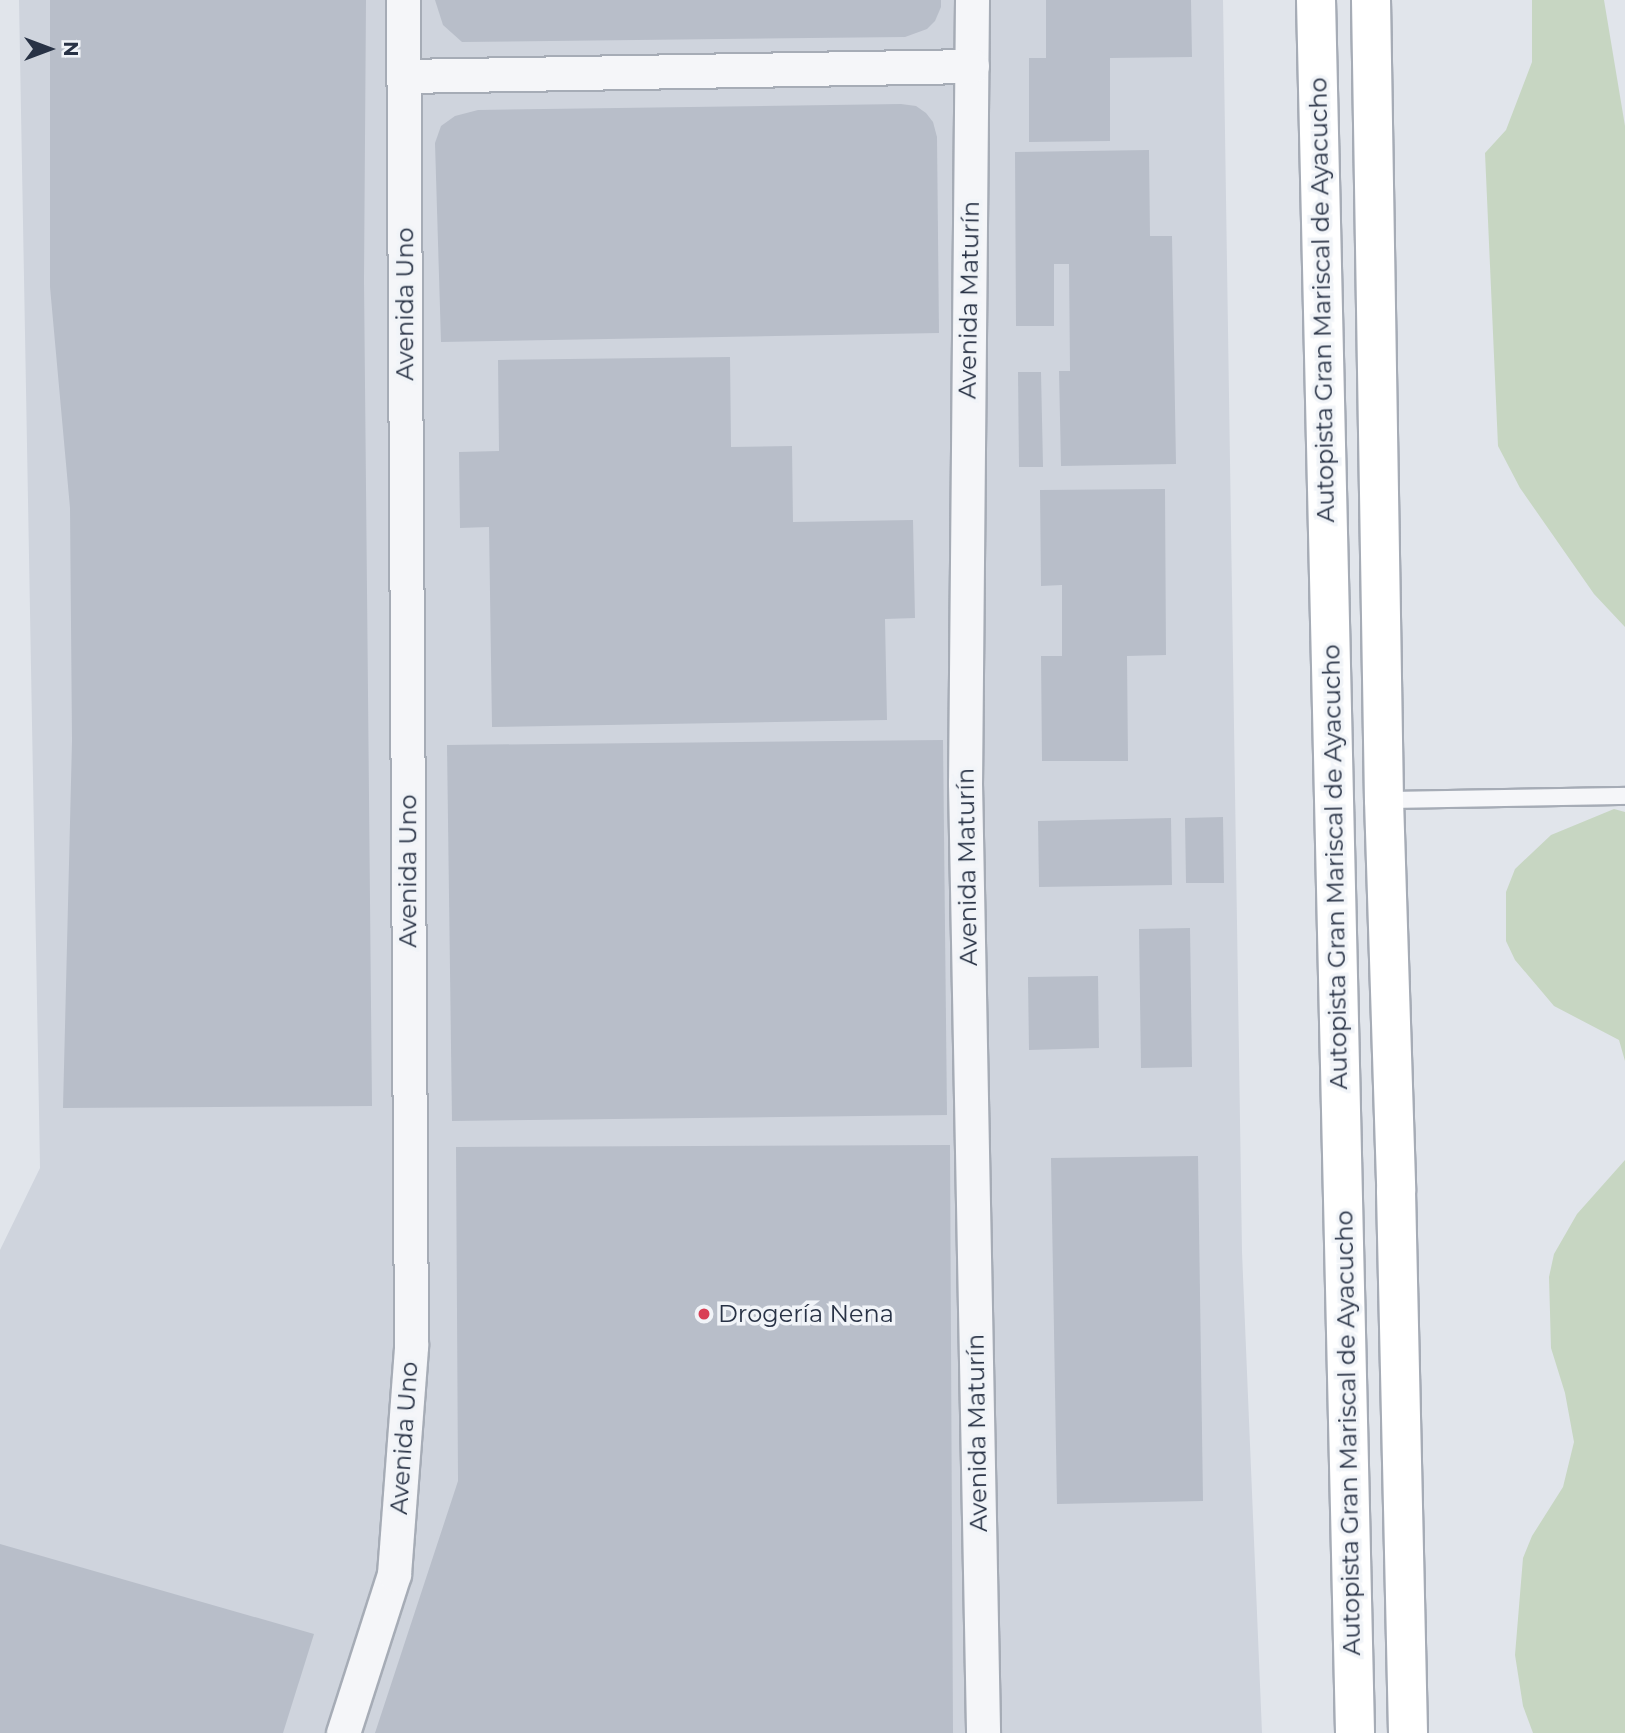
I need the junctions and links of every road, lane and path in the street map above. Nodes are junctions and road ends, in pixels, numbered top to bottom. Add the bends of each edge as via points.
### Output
1 (403, 0) edge
2 (972, 0) edge
3 (1315, 0) edge
4 (1371, 0) edge
5 (972, 66) junction
6 (404, 76) junction
7 (1625, 796) edge
8 (1384, 800) junction
9 (342, 1733) edge
10 (983, 1733) edge
11 (1356, 1733) edge
12 (1408, 1733) edge

1 - 6 street, Avenida Uno
2 - 5 street, Avenida Maturín
3 - 11 highway, Autopista Gran Mariscal de Ayacucho
4 - 8 highway, Autopista Gran Mariscal de Ayacucho
5 - 6 street
5 - 10 street, Avenida Maturín via 965,783
6 - 9 street, Avenida Uno via 411,1346 394,1574
7 - 8 lane
8 - 12 highway, Autopista Gran Mariscal de Ayacucho

